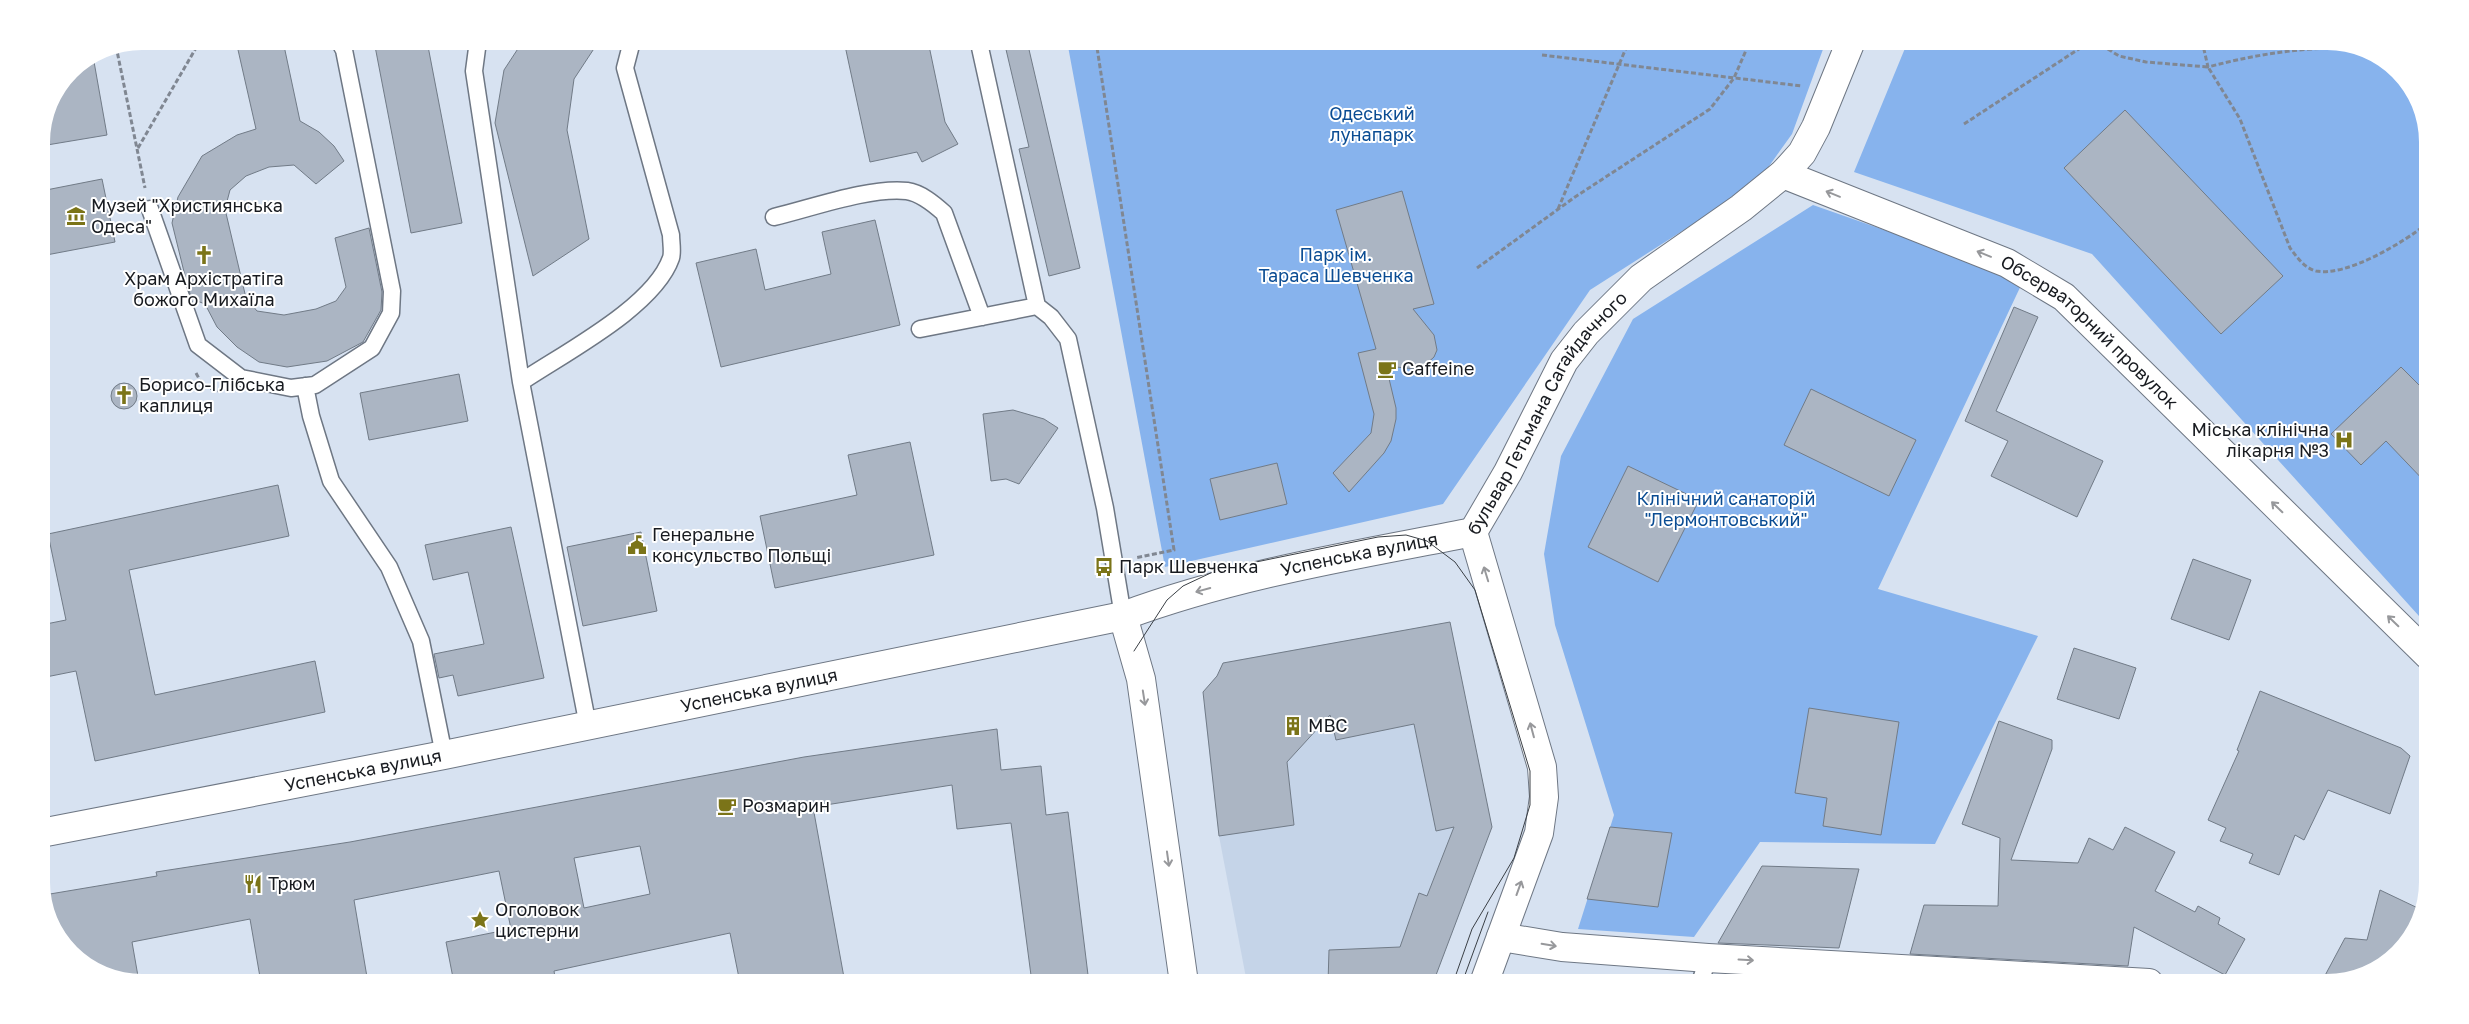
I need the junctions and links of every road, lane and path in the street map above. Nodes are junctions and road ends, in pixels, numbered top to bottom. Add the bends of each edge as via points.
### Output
1 (195, 50) edge
2 (344, 50) edge
3 (477, 50) edge
4 (630, 50) edge
5 (981, 50) edge
6 (1097, 50) edge
7 (1625, 50) edge
8 (1746, 50) edge
9 (1848, 50) edge
10 (2077, 50) edge
11 (2109, 50) edge
12 (2204, 50) edge
13 (2294, 50) edge
14 (117, 53) edge
15 (1542, 55) dead end
16 (1619, 64) junction
17 (2208, 67) junction
18 (1734, 78) junction
19 (1833, 89) junction
20 (1964, 124) dead end
21 (137, 149) junction
22 (1783, 174) junction
23 (150, 209) joint
24 (1558, 210) junction
25 (774, 217) dead end
26 (2419, 230) edge
27 (1477, 268) dead end
28 (1037, 306) junction
29 (982, 317) junction
30 (920, 328) dead end
31 (195, 371) dead end
32 (521, 382) junction
33 (305, 386) junction
34 (221, 391) dead end
35 (1473, 532) junction
36 (1115, 562) junction
37 (1123, 616) junction
38 (2419, 646) edge
39 (588, 726) junction
40 (444, 755) junction
41 (50, 831) edge
42 (1501, 937) junction
43 (1704, 971) edge
44 (1183, 974) edge
45 (1487, 974) edge
46 (1815, 974) edge

1 - 21 path
2 - 33 lane via 392,292 391,314 372,348 315,385
3 - 32 lane via 474,71
4 - 32 lane via 625,68 671,235 671,257 657,282 635,307
5 - 28 lane
6 - 36 path via 1174,550
7 - 16 path
8 - 18 path
9 - 19 street, бульвар Гетьмана Сагайдачного
10 - 20 path
11 - 17 path via 2119,56 2146,62
12 - 17 path
13 - 17 path via 2259,54
14 - 21 path
15 - 16 path
16 - 18 path
16 - 24 path
17 - 26 path via 2240,120 2290,248 2302,263 2315,270 2348,267
18 - 19 path
18 - 24 path via 1710,109
19 - 22 street, бульвар Гетьмана Сагайдачного via 1802,153
21 - 23 path
22 - 35 street, бульвар Гетьмана Сагайдачного via 1741,208 1641,278 1586,333 1564,361 1508,472
38 -> 22 street, Обсерваторний провулок via 2064,298 2007,263
23 - 33 lane via 198,346 241,378 291,388
24 - 27 path
25 - 29 lane via 878,192 909,192 932,202 944,213
28 - 29 lane
28 - 36 lane via 1068,339
29 - 30 lane
31 - 34 path via 203,386
32 - 39 lane
33 - 40 lane via 331,481 389,567 421,641
35 -> 37 street, Успенська вулиця via 1236,581
42 -> 35 street, бульвар Гетьмана Сагайдачного via 1539,833 1543,790 1539,757
36 - 37 lane
37 - 39 street, Успенська вулиця
37 -> 44 street via 1134,651 1147,716
39 - 40 street, Успенська вулиця
40 - 41 street, Успенська вулиця
42 -> 43 street
42 - 45 street, бульвар Гетьмана Сагайдачного
43 -> 46 street

